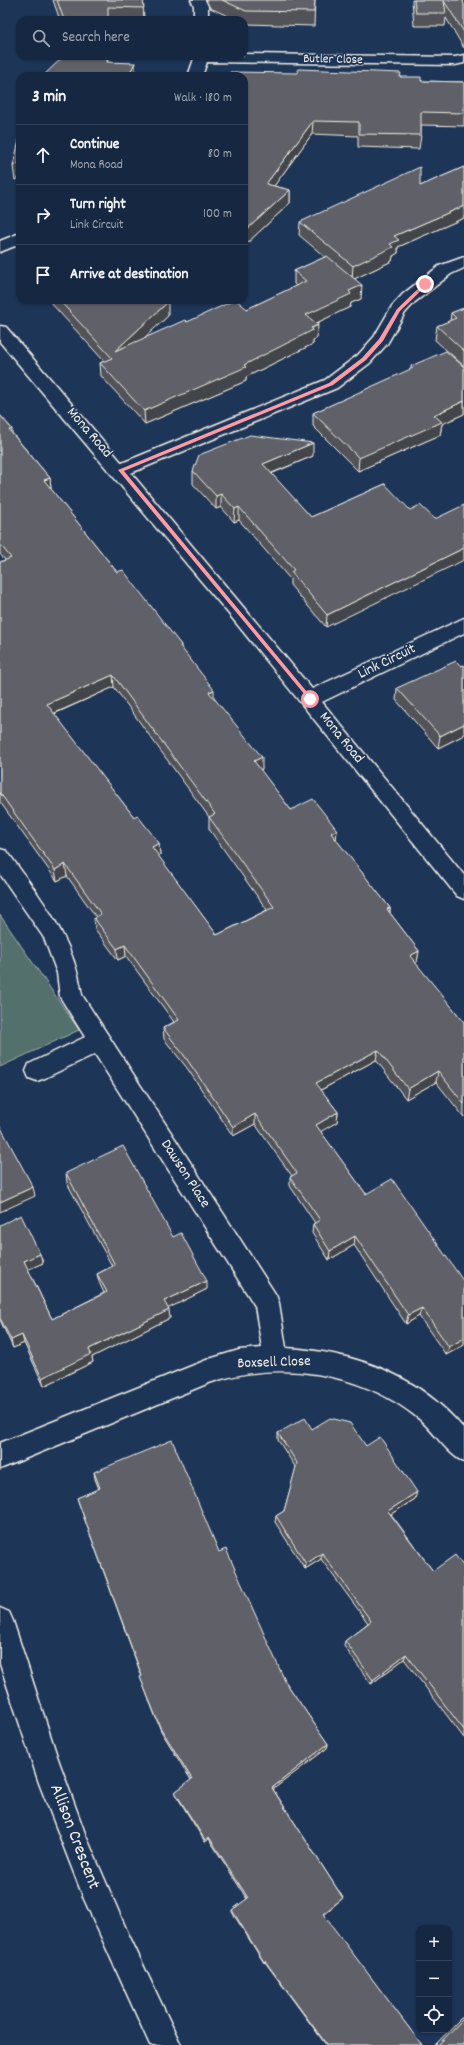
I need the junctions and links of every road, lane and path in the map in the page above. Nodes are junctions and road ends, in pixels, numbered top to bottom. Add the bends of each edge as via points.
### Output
1 (198, 0) edge
2 (201, 16) edge
3 (248, 58) edge
4 (464, 59) edge
5 (201, 60) edge
6 (196, 72) edge
7 (16, 240) edge
8 (0, 247) edge
9 (464, 262) edge
10 (0, 331) edge
11 (121, 470) junction
12 (464, 625) edge
13 (310, 699) junction
14 (0, 856) edge
15 (464, 890) edge
16 (99, 1041) junction
17 (36, 1072) dead end
18 (276, 1360) junction
19 (464, 1448) edge
20 (0, 1456) edge
21 (0, 1621) edge
22 (166, 2045) edge

1 - 2 street
3 - 4 street, Butler Close via 455,61
5 - 6 street
7 - 8 street
9 - 11 street via 445,270 409,298 398,310 381,340 364,359 331,384
10 - 11 street, Mona Road
11 - 13 street, Mona Road
12 - 13 street, Link Circuit
13 - 15 street, Mona Road
14 - 16 street, Dawson Place via 53,934 68,973 71,997
16 - 17 street
16 - 18 street, Dawson Place via 267,1303
18 - 19 street, Boxsell Close via 316,1361 352,1369 387,1382 420,1402
18 - 20 street, Boxsell Close via 239,1362 210,1372
21 - 22 street, Allison Crescent via 72,1835 113,1933

